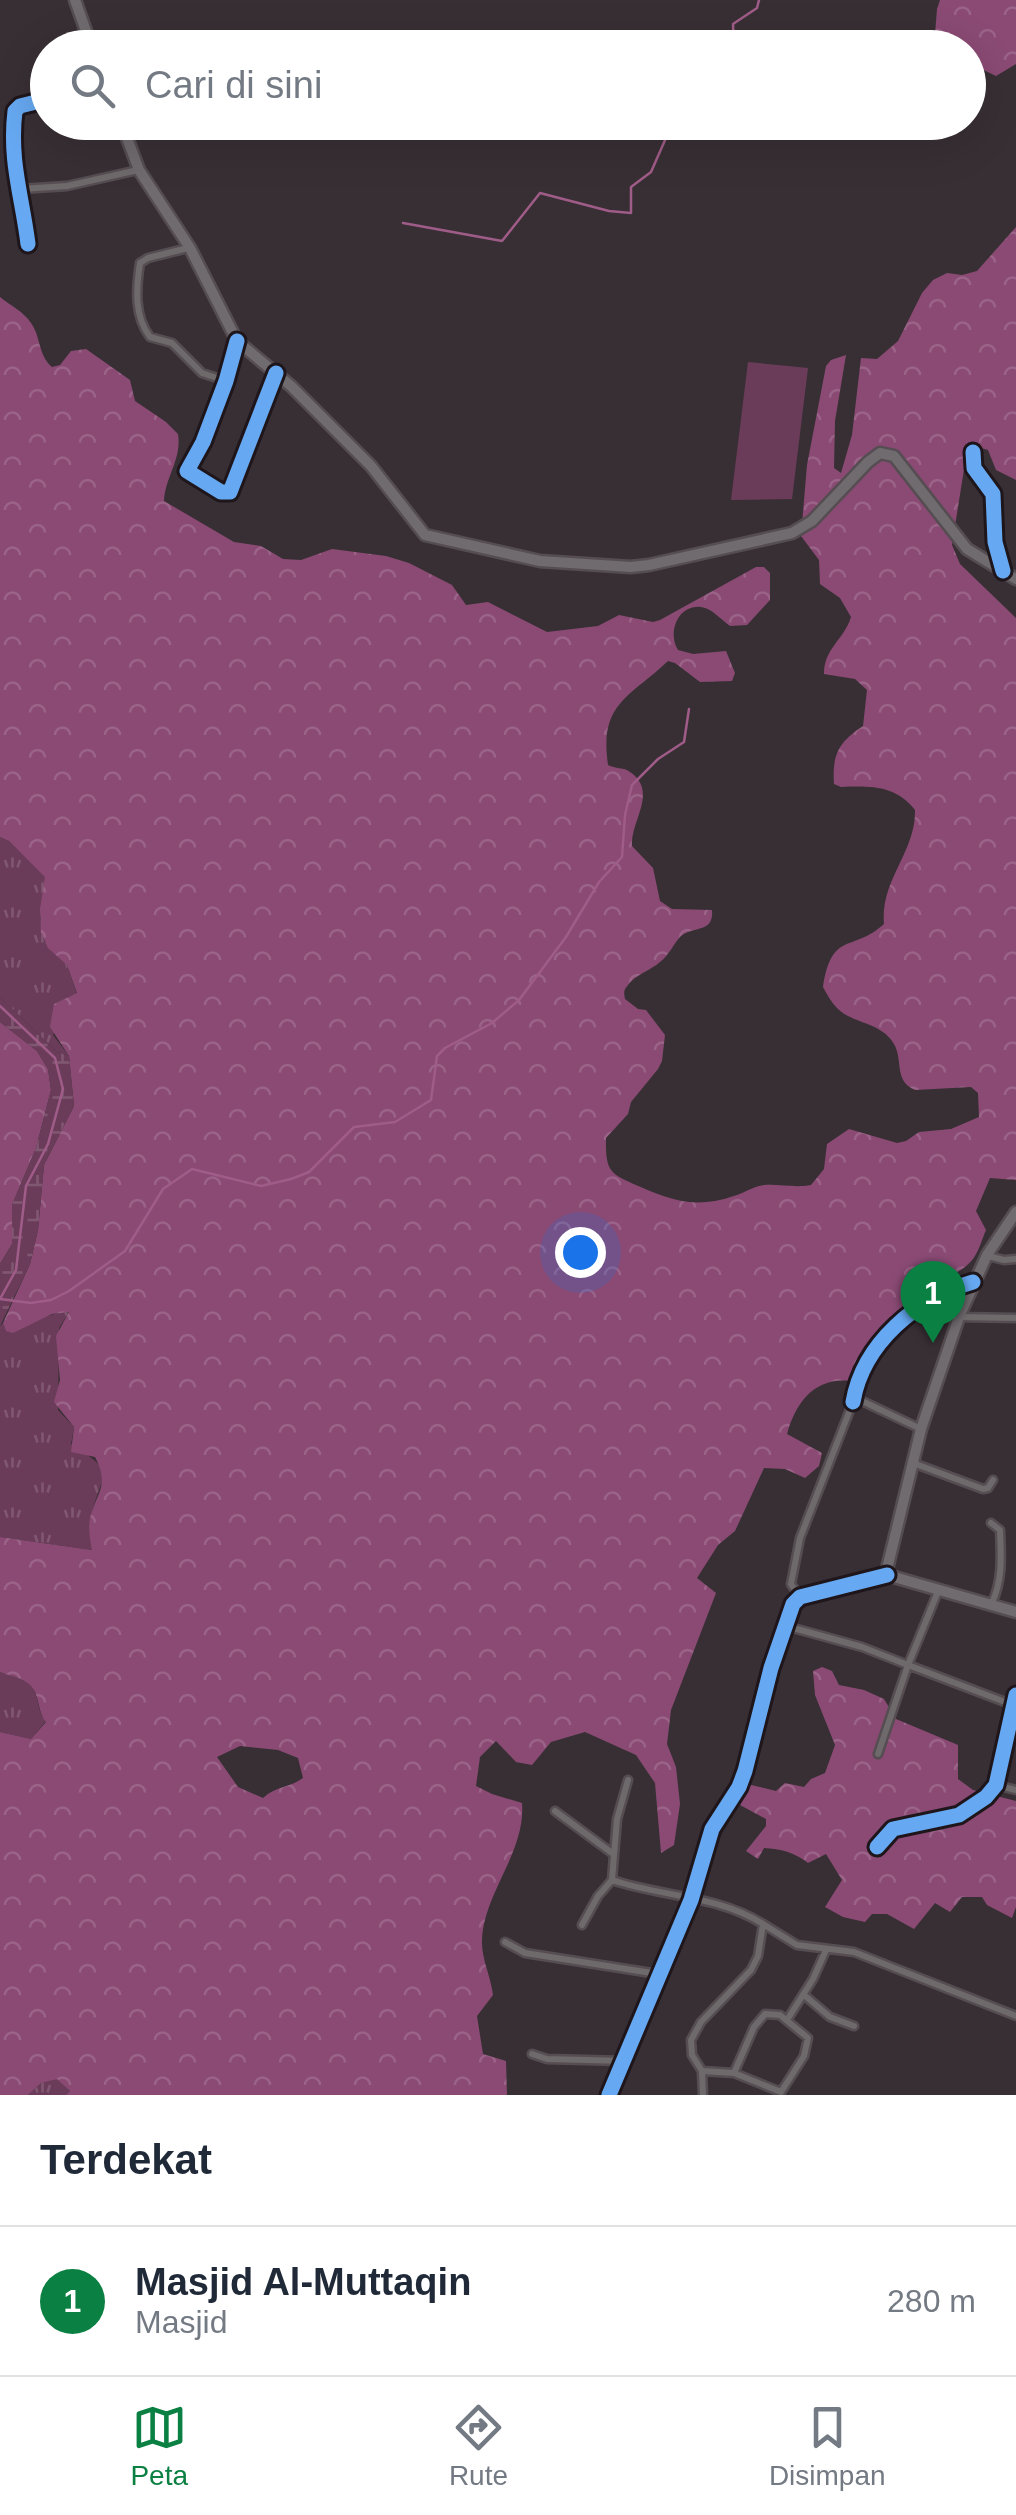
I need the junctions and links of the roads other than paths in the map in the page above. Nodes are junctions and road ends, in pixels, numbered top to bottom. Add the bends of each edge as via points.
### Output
1 (75, 0) edge
2 (86, 30) edge
3 (30, 104) edge
4 (128, 140) edge
5 (139, 170) junction
6 (21, 189) junction
7 (28, 244) dead end
8 (190, 248) junction
9 (237, 341) junction
10 (276, 373) junction
11 (226, 380) junction
12 (973, 452) dead end
13 (1003, 571) junction
14 (1016, 579) edge
15 (1016, 1212) edge
16 (987, 1256) junction
17 (1016, 1260) edge
18 (973, 1282) junction
19 (959, 1316) junction
20 (1016, 1318) edge
21 (853, 1402) junction
22 (922, 1429) junction
23 (912, 1463) junction
24 (992, 1480) dead end
25 (991, 1523) dead end
26 (887, 1574) junction
27 (940, 1588) junction
28 (800, 1597) junction
29 (992, 1603) junction
30 (1016, 1612) edge
31 (786, 1626) junction
32 (908, 1665) junction
33 (1016, 1696) edge
34 (1012, 1705) junction
35 (878, 1754) dead end
36 (628, 1780) dead end
37 (996, 1785) junction
38 (1016, 1790) edge
39 (555, 1811) dead end
40 (876, 1847) dead end
41 (612, 1853) junction
42 (612, 1880) junction
43 (692, 1896) junction
44 (763, 1924) junction
45 (582, 1925) dead end
46 (505, 1942) dead end
47 (826, 1950) junction
48 (658, 1974) junction
49 (804, 1995) junction
50 (1016, 2016) edge
51 (788, 2020) junction
52 (854, 2026) dead end
53 (532, 2054) dead end
54 (624, 2061) junction
55 (702, 2071) junction
56 (734, 2073) junction
57 (609, 2095) edge
58 (703, 2095) edge

1 - 2 main road
3 - 6 street via 15,111 14,174
4 - 5 main road
5 - 6 street
5 - 8 main road
6 - 7 street
8 - 9 main road
8 - 11 street via 140,263 140,318 150,337 172,343 207,376
9 - 10 main road
9 - 11 street
10 - 11 street via 230,492 186,469
10 - 13 main road via 371,466 425,535 443,541 560,564 649,564 792,533 868,462 887,453 967,549
12 - 13 street via 974,468 994,494
13 - 14 main road
15 - 16 main road
16 - 17 street
16 - 18 main road
18 - 19 main road
18 - 21 street via 934,1296 896,1327 865,1365
19 - 20 street
19 - 22 main road
21 - 22 street
21 - 28 street via 796,1552 791,1584
22 - 23 main road
23 - 24 street via 984,1488
23 - 26 main road
25 - 29 street via 1000,1530 1002,1560
26 - 27 main road
26 - 28 street
27 - 29 main road
27 - 32 street
28 - 31 street
29 - 30 main road
31 - 32 street
31 - 43 street via 745,1771 712,1829
32 - 34 street
32 - 35 street
33 - 34 street
34 - 37 street
36 - 41 street
37 - 38 street
37 - 40 street via 958,1815 893,1829
39 - 41 street
41 - 42 street
42 - 43 street
42 - 45 street
43 - 44 street
43 - 48 street
44 - 47 street via 798,1945
44 - 55 street via 751,1970 692,2040
46 - 48 street via 525,1952
47 - 49 street
47 - 50 street via 896,1966
48 - 54 street
49 - 51 street
49 - 52 street
51 - 56 street via 766,2014
51 - 56 street via 809,2042 784,2091
53 - 54 street
54 - 57 street
55 - 56 street
55 - 58 street

